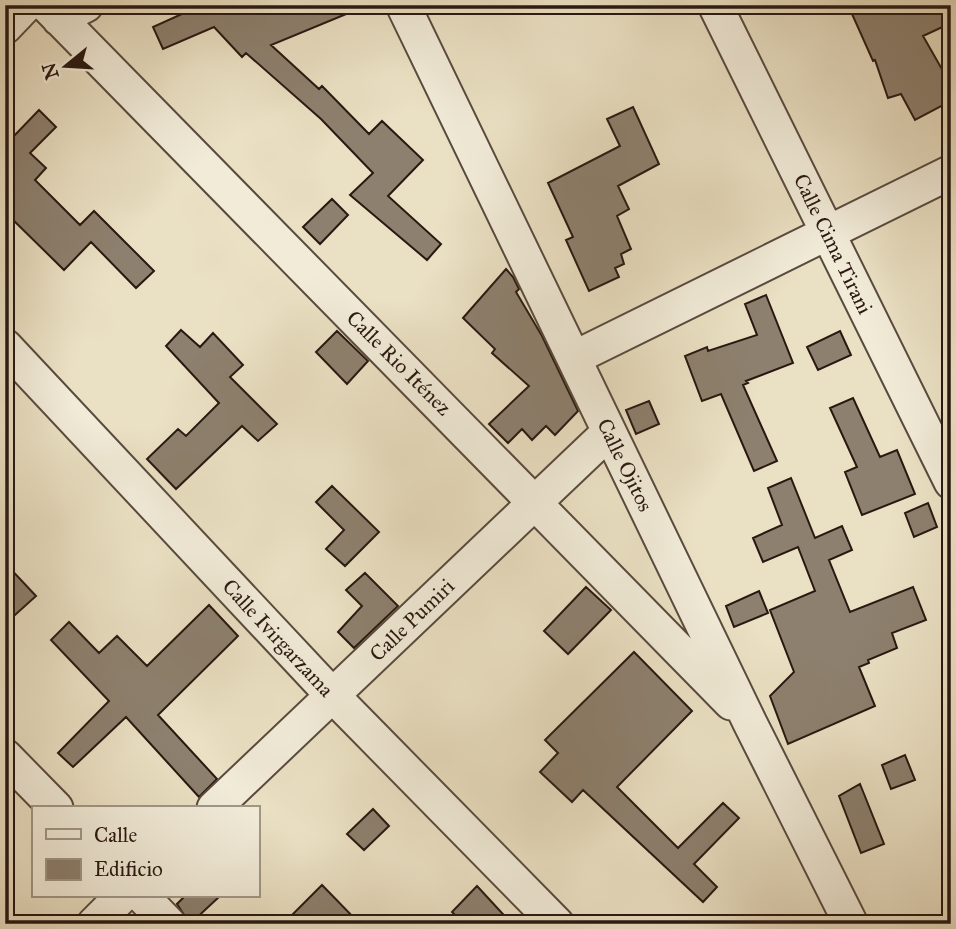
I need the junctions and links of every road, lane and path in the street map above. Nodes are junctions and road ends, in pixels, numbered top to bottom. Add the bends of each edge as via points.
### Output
1 (26, 5) edge
2 (403, 5) edge
3 (715, 5) edge
4 (64, 10) edge
5 (5, 27) edge
6 (951, 172) edge
7 (827, 232) junction
8 (5, 346) edge
9 (574, 358) junction
10 (609, 432) junction
11 (951, 482) edge
12 (535, 502) junction
13 (333, 696) junction
14 (750, 723) junction
15 (5, 756) edge
16 (54, 806) edge
17 (216, 806) edge
18 (120, 898) edge
19 (144, 898) edge
20 (94, 924) edge
21 (169, 924) edge
22 (557, 924) edge
23 (851, 924) edge

1 - 5 street
2 - 9 street, Calle Ojitos
3 - 7 street, Calle Cima Tirani
4 - 12 street, Calle Rio Iténez
6 - 7 street
7 - 9 street
7 - 11 street, Calle Cima Tirani
8 - 13 street, Calle Ivirgarzama
9 - 10 street, Calle Ojitos
10 - 12 street, Calle Pumiri
10 - 14 street, Calle Ojitos
12 - 13 street, Calle Pumiri
12 - 14 street, Calle Rio Iténez
13 - 17 street, Calle Pumiri
13 - 22 street, Calle Ivirgarzama
14 - 23 street, Calle Ojitos
15 - 16 street
18 - 20 street
19 - 21 street

